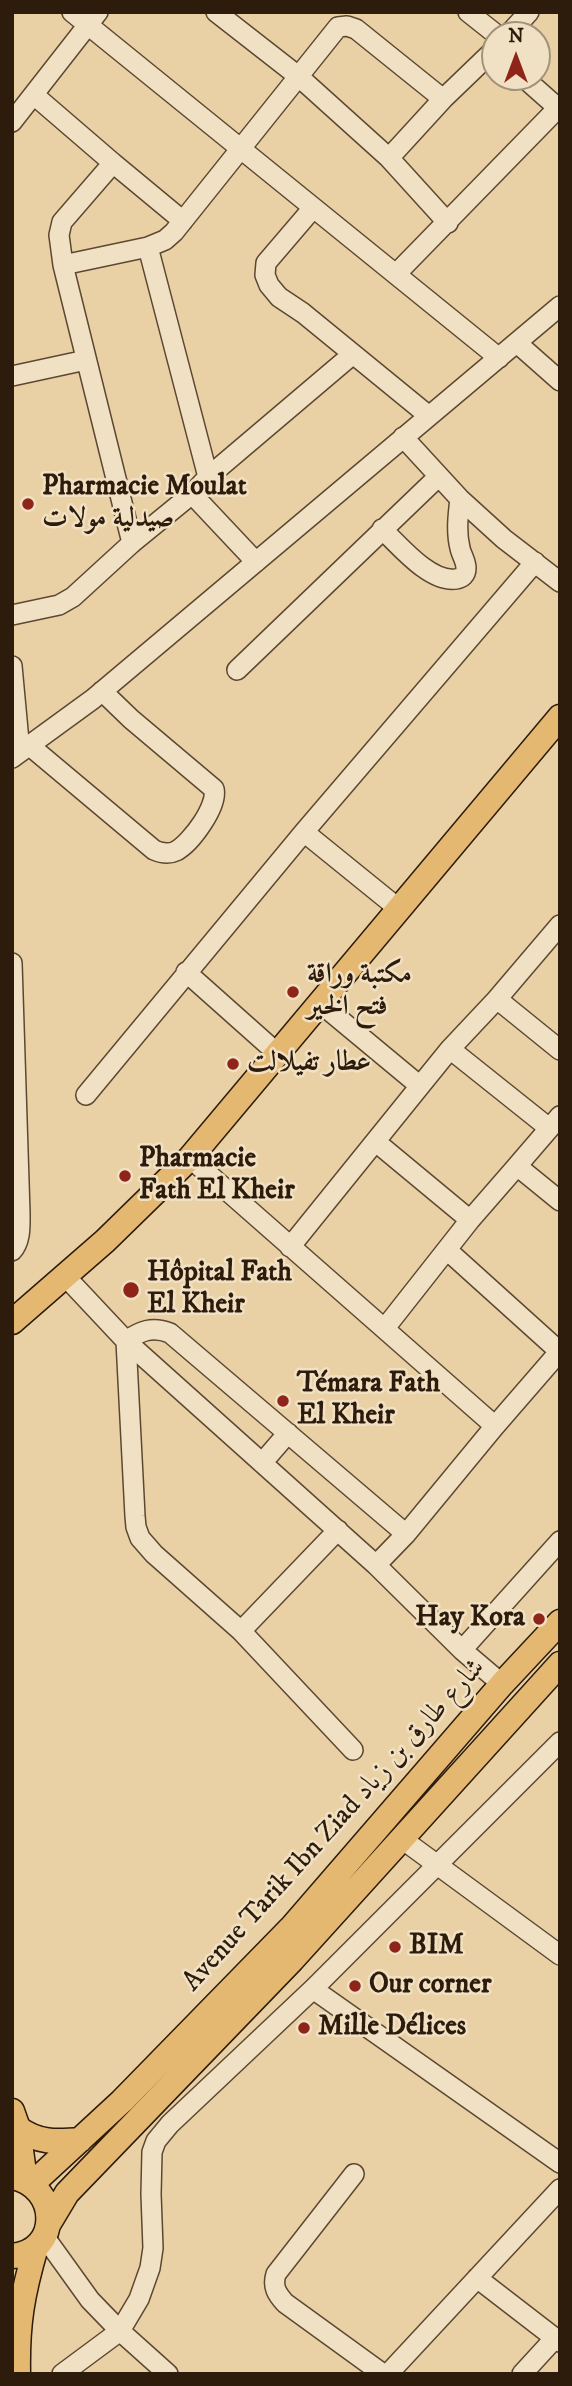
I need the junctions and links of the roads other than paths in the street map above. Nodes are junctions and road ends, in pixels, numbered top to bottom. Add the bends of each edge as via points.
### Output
1 (72, 12) edge
2 (468, 12) edge
3 (228, 16) edge
4 (93, 18) edge
5 (481, 29) edge
6 (481, 61) edge
7 (298, 76) junction
8 (539, 91) edge
9 (34, 95) junction
10 (443, 99) junction
11 (559, 109) edge
12 (12, 122) edge
13 (242, 148) junction
14 (389, 158) junction
15 (113, 163) junction
16 (313, 208) junction
17 (183, 221) junction
18 (448, 223) junction
19 (148, 247) junction
20 (63, 265) junction
21 (396, 274) junction
22 (560, 306) edge
23 (517, 343) junction
24 (353, 354) junction
25 (499, 358) junction
26 (86, 360) junction
27 (12, 376) edge
28 (560, 381) edge
29 (429, 416) junction
30 (402, 437) junction
31 (208, 477) junction
32 (438, 477) junction
33 (192, 494) junction
34 (460, 499) junction
35 (382, 529) junction
36 (132, 543) junction
37 (256, 562) junction
38 (535, 562) junction
39 (560, 582) edge
40 (12, 615) edge
41 (12, 666) edge
42 (237, 670) dead end
43 (102, 691) junction
44 (560, 717) edge
45 (21, 752) edge
46 (304, 832) junction
47 (399, 909) junction
48 (560, 925) edge
49 (12, 962) edge
50 (186, 972) junction
51 (497, 999) junction
52 (320, 1003) junction
53 (450, 1049) junction
54 (560, 1050) edge
55 (277, 1053) junction
56 (14, 1072) edge
57 (420, 1086) junction
58 (86, 1095) dead end
59 (555, 1122) edge
60 (376, 1142) junction
61 (190, 1158) junction
62 (517, 1166) junction
63 (560, 1201) edge
64 (470, 1220) junction
65 (290, 1247) junction
66 (447, 1250) junction
67 (12, 1251) edge
68 (65, 1276) junction
69 (12, 1322) edge
70 (385, 1328) junction
71 (126, 1341) junction
72 (560, 1351) edge
73 (495, 1426) junction
74 (288, 1433) junction
75 (262, 1462) junction
76 (338, 1530) junction
77 (406, 1534) junction
78 (560, 1541) edge
79 (376, 1565) junction
80 (560, 1622) edge
81 (241, 1631) junction
82 (462, 1650) junction
83 (560, 1664) edge
84 (502, 1684) junction
85 (560, 1742) edge
86 (353, 1750) dead end
87 (402, 1839) junction
88 (438, 1866) junction
89 (560, 1955) edge
90 (313, 1989) junction
91 (15, 2119) edge
92 (80, 2140) junction
93 (560, 2163) edge
94 (354, 2174) dead end
95 (23, 2181) edge
96 (558, 2194) edge
97 (43, 2235) junction
98 (12, 2256) edge
99 (477, 2278) junction
100 (120, 2331) junction
101 (557, 2340) edge
102 (18, 2374) edge
103 (62, 2374) edge
104 (168, 2374) edge
105 (383, 2374) edge
106 (388, 2374) edge
107 (522, 2374) edge

1 - 4 street
2 - 5 street
3 - 7 street
4 - 9 street
4 - 13 street
6 - 10 street
7 - 10 street via 338,27 346,26 356,29
7 - 13 street
7 - 14 street
8 - 11 street
9 - 12 street
9 - 15 street
10 - 14 street
11 - 18 street
13 - 16 street
13 - 17 street
14 - 18 street
15 - 17 street
15 - 20 street via 62,222
16 - 21 street
16 - 24 street via 266,263 265,275 279,297
17 - 19 street via 165,240
18 - 21 street
19 - 20 street
19 - 31 street
20 - 26 street
21 - 25 street
22 - 23 street
23 - 25 street
23 - 28 street
24 - 29 street
24 - 31 street
25 - 29 street
26 - 27 street
26 - 36 street
29 - 30 street
30 - 32 street
30 - 37 street
31 - 33 street
32 - 34 street
32 - 35 street
33 - 36 street
33 - 37 street
34 - 35 street via 459,547 466,567 460,578 436,575 421,566
34 - 38 street
35 - 42 street
36 - 40 street via 74,597 59,605
37 - 43 street
38 - 39 street
38 - 46 street
41 - 45 street
43 - 45 street
43 - 45 street via 214,789 208,814 176,852 154,850
44 - 47 main road
46 - 47 street
46 - 50 street
47 - 52 main road
48 - 51 street
49 - 56 street
50 - 55 street
50 - 58 street
51 - 53 street
51 - 54 street
52 - 55 main road
52 - 57 street
53 - 57 street
53 - 59 street
55 - 61 main road
56 - 67 street via 20,1233
57 - 60 street
59 - 62 street
60 - 64 street
60 - 65 street
61 - 65 street
61 - 68 main road
62 - 63 street
62 - 64 street
64 - 66 street
65 - 70 street
66 - 70 street
66 - 72 street
68 - 69 main road
68 - 71 street
70 - 73 street
71 - 74 street via 151,1329 170,1333
71 - 75 street
71 - 81 street via 136,1527 154,1554
72 - 73 street
73 - 77 street
74 - 75 street
74 - 77 street
75 - 76 street
76 - 79 street
76 - 81 street
77 - 79 street
78 - 82 street
79 - 82 street
80 - 84 main road, Avenue Tarik Ibn Ziad شارع طارق بن زياد
81 - 86 street
82 - 84 street
83 - 87 main road, Avenue Tarik Ibn Ziad شارع طارق بن زياد
84 - 92 main road, Avenue Tarik Ibn Ziad شارع طارق بن زياد via 290,1928
85 - 88 street
87 - 88 street
87 - 97 main road, Avenue Tarik Ibn Ziad شارع طارق بن زياد via 67,2193
88 - 89 street
88 - 90 street
90 - 93 street
90 - 100 street via 156,2141 151,2164 150,2268
91 - 92 main road via 27,2134 53,2143
91 - 95 main road
92 - 95 main road, Avenue Tarik Ibn Ziad شارع طارق بن زياد
94 - 105 street via 276,2274 274,2286 285,2302
95 - 97 main road via 45,2200 49,2211
96 - 99 street
97 - 98 main road via 27,2252
97 - 100 street via 83,2291
97 - 102 main road, Avenue Tarik Ibn Ziad شارع طارق بن زياد via 20,2306
99 - 101 street
99 - 106 street
100 - 103 street
100 - 104 street
101 - 107 street

